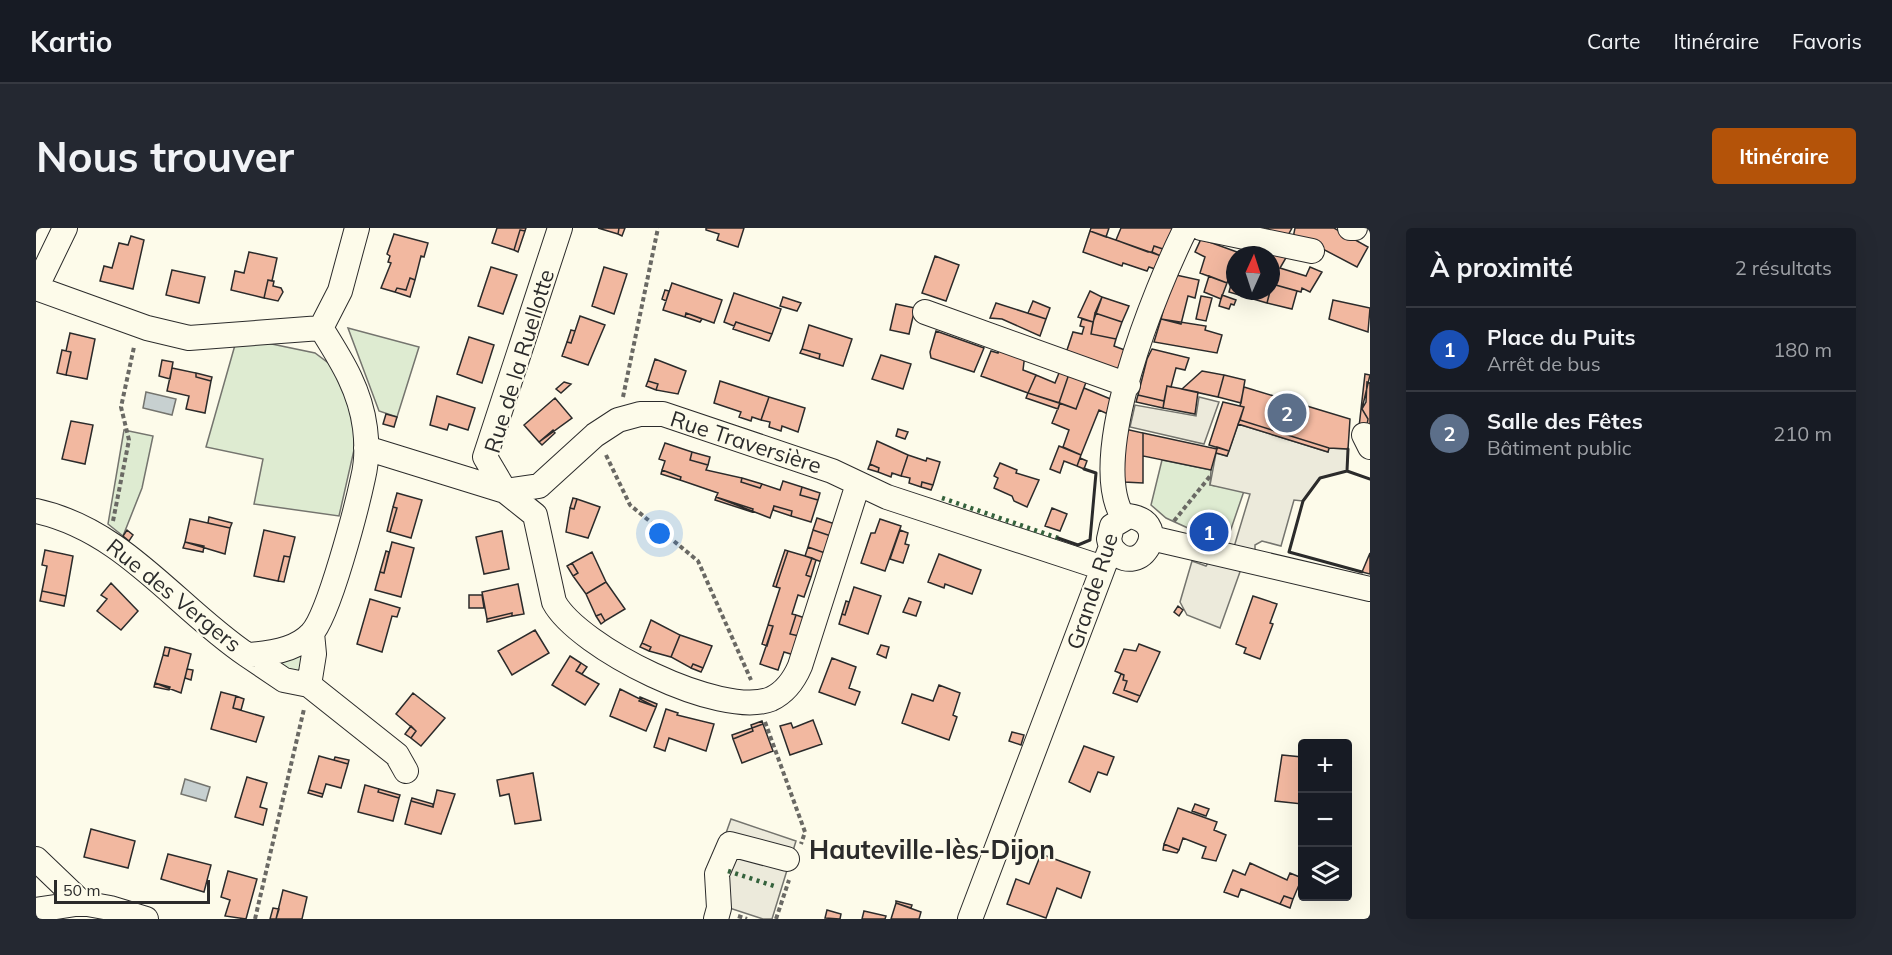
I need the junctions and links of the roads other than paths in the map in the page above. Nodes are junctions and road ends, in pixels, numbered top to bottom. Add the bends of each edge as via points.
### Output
1 (65, 228) edge
2 (357, 228) edge
3 (560, 228) edge
4 (1186, 228) edge
5 (1201, 228) edge
6 (1350, 228) edge
7 (1355, 228) edge
8 (1312, 251) dead end
9 (36, 288) edge
10 (925, 312) dead end
11 (321, 328) junction
12 (1128, 385) junction
13 (366, 448) junction
14 (858, 484) junction
15 (505, 491) junction
16 (36, 511) edge
17 (1123, 517) junction
18 (1160, 540) junction
19 (1107, 557) junction
20 (1370, 589) edge
21 (312, 633) junction
22 (247, 655) junction
23 (309, 684) junction
24 (406, 771) dead end
25 (36, 859) edge
26 (792, 863) road end
27 (82, 903) junction
28 (36, 910) edge
29 (146, 919) edge
30 (716, 919) edge
31 (970, 919) edge

1 - 9 street
2 - 11 street via 340,291
3 - 15 street, Rue de la Ruellotte via 486,457
4 - 12 street, Grande Rue via 1150,306
5 - 8 street
6 - 7 street
9 - 11 street via 139,326 189,338
10 - 12 street
11 - 13 street via 357,392
12 - 17 street, Grande Rue via 1111,468 1114,496
13 - 15 street, Rue Traversière
13 - 21 street via 363,478 334,581
14 - 15 street, Rue Traversière via 832,471 674,416 640,414 618,420 595,435 540,486
14 - 15 street, Rue de la Ruellotte via 797,674 780,693 758,702 717,697 673,683 622,659 576,630 554,602 535,515
14 - 19 street, Rue Traversière via 887,497
16 - 22 street, Rue des Vergers via 64,518 109,542
17 - 18 street via 1142,520
17 - 19 street, Grande Rue via 1109,532
18 - 19 street, Rue Traversière via 1134,558
18 - 20 street
19 - 31 street, Grande Rue
21 - 22 street, Rue des Vergers via 284,649
21 - 23 street via 314,654
22 - 23 street via 284,680
23 - 24 street via 397,755
25 - 27 street
26 - 30 street via 730,844 717,874
27 - 28 street
27 - 29 street

